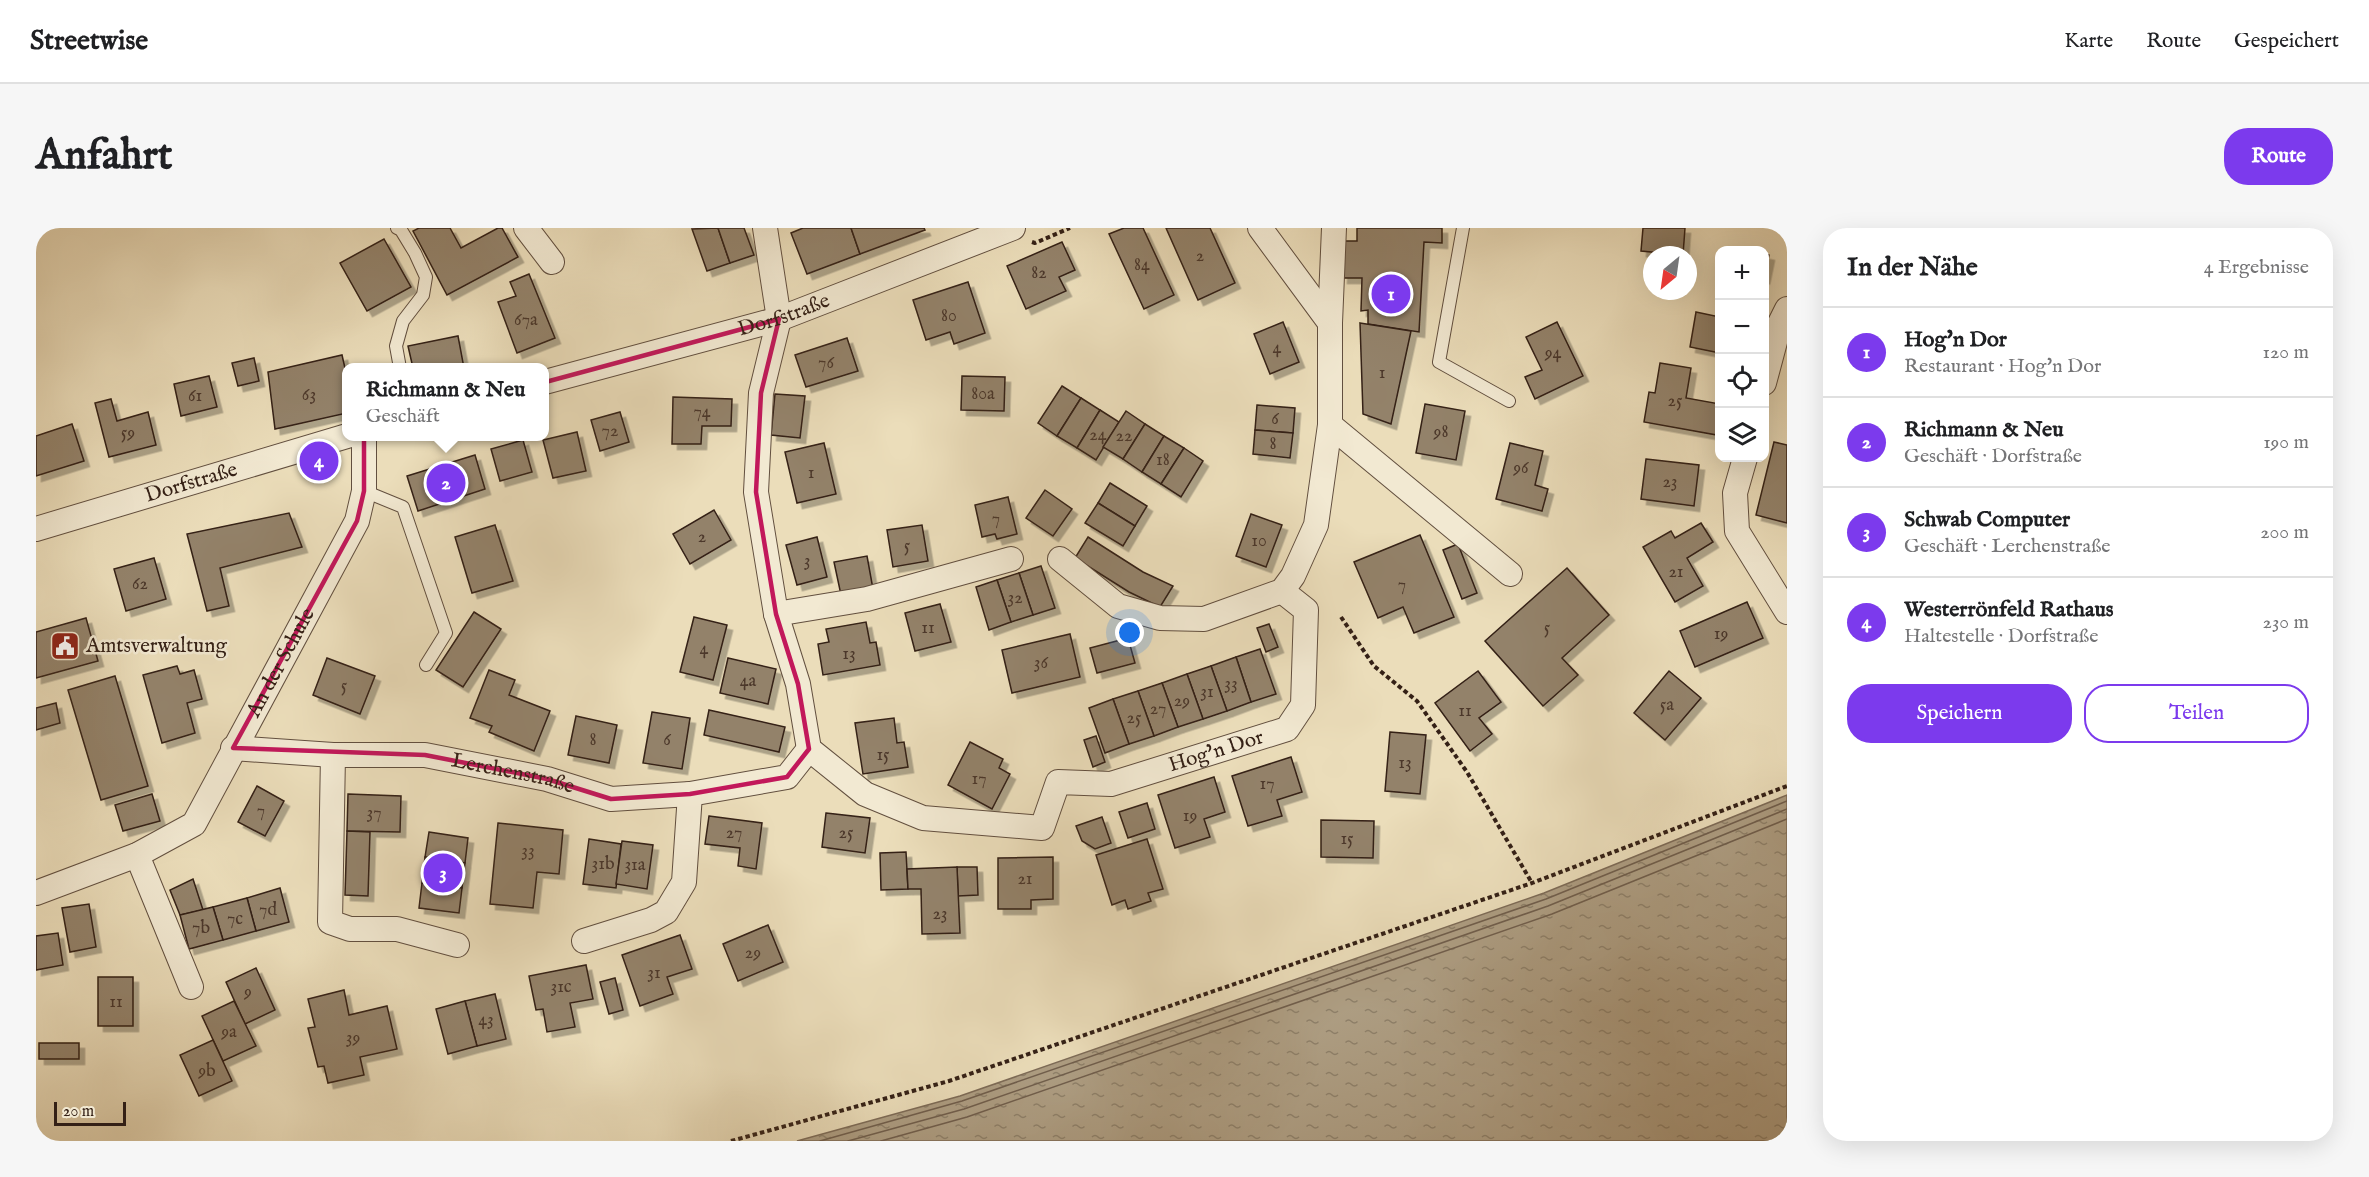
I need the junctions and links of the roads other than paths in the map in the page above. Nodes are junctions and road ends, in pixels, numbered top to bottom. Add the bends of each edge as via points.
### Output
1 (397, 228) edge
2 (526, 228) edge
3 (765, 228) edge
4 (1260, 228) edge
5 (1334, 228) edge
6 (1463, 228) edge
7 (1012, 229) edge
8 (552, 262) dead end
9 (1787, 309) edge
10 (780, 319) junction
11 (1330, 323) junction
12 (399, 363) edge
13 (1769, 364) edge
14 (549, 381) edge
15 (1509, 401) dead end
16 (1330, 425) junction
17 (342, 437) edge
18 (364, 441) edge
19 (1744, 462) edge
20 (364, 491) junction
21 (36, 529) edge
22 (1011, 559) dead end
23 (1059, 559) dead end
24 (1510, 574) dead end
25 (1282, 591) junction
26 (1787, 612) edge
27 (776, 614) junction
28 (426, 665) dead end
29 (233, 748) junction
30 (809, 749) junction
31 (333, 755) junction
32 (690, 794) junction
33 (137, 855) junction
34 (36, 893) edge
35 (584, 940) dead end
36 (458, 945) dead end
37 (191, 987) dead end

1 - 12 lane via 426,277 423,295 403,321 396,345
2 - 8 street
3 - 10 street
4 - 11 street
5 - 11 street
6 - 15 lane via 1438,362
7 - 10 street, Dorfstraße
9 - 13 street
10 - 14 street, Dorfstraße
10 - 27 street via 761,393 756,492
11 - 16 street
16 - 24 street
16 - 25 street via 1316,525
17 - 21 street, Dorfstraße
18 - 20 street, An der Schule
19 - 26 street via 1735,493 1737,531
20 - 28 lane via 403,507 446,633
20 - 29 street, An der Schule via 357,521
22 - 27 street via 867,599
23 - 25 street via 1118,606 1160,618 1204,620
25 - 30 street, Hog'n Dor via 1306,610 1303,705 1287,729 1111,784 1058,783 1042,828 923,818 865,794
27 - 30 street via 798,684
29 - 31 street, Lerchenstraße
29 - 33 street, An der Schule via 194,824
30 - 32 street, Lerchenstraße via 787,777
31 - 32 street, Lerchenstraße via 425,756 547,779 611,799
31 - 36 street via 330,922 350,929 397,928
32 - 35 street via 684,882 666,912
33 - 34 street, An der Schule
33 - 37 street

